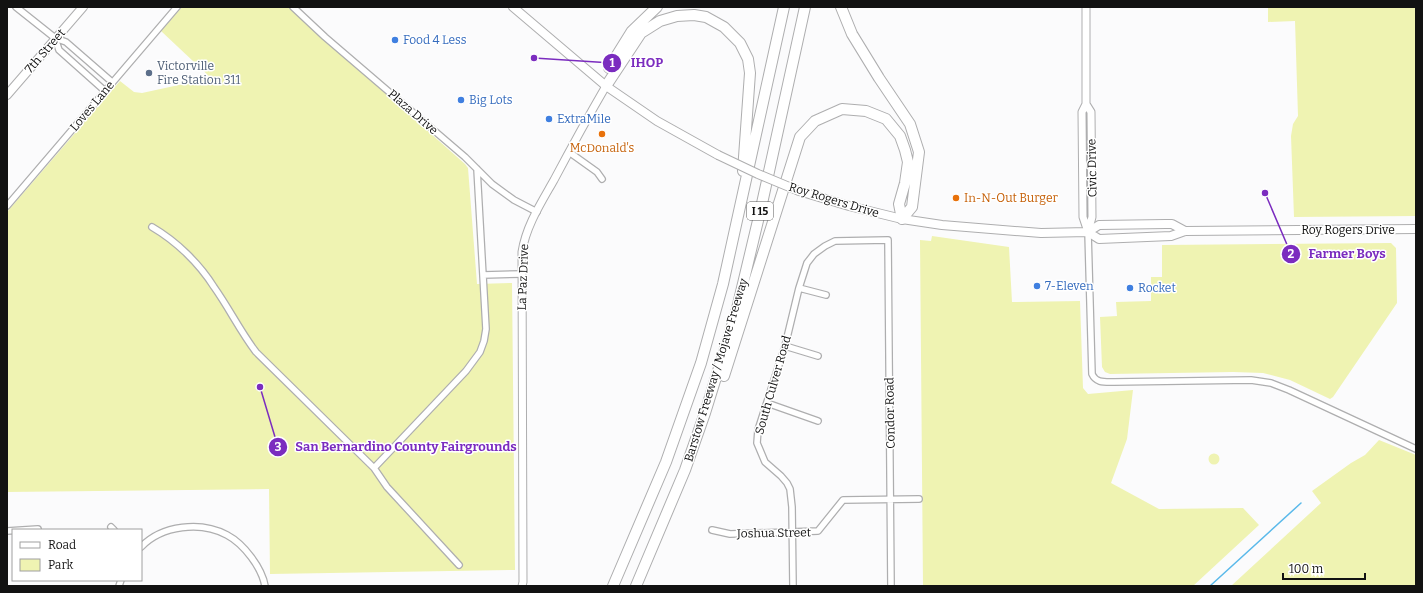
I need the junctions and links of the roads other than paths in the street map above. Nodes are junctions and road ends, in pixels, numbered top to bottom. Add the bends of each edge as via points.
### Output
1 (16, 7) edge
2 (83, 7) edge
3 (177, 7) edge
4 (293, 7) edge
5 (513, 7) edge
6 (657, 7) edge
7 (784, 7) edge
8 (805, 7) edge
9 (841, 7) edge
10 (1086, 7) edge
11 (55, 38) junction
12 (112, 82) junction
13 (606, 86) junction
14 (106, 90) junction
15 (7, 95) edge
16 (569, 152) junction
17 (477, 169) junction
18 (602, 179) dead end
19 (741, 203) junction
20 (7, 206) edge
21 (537, 212) junction
22 (902, 219) junction
23 (152, 227) dead end
24 (1416, 229) edge
25 (1185, 231) junction
26 (1088, 232) junction
27 (888, 240) joint
28 (522, 274) junction
29 (483, 275) junction
30 (799, 288) junction
31 (826, 294) dead end
32 (785, 346) junction
33 (818, 356) dead end
34 (767, 403) junction
35 (705, 413) junction
36 (818, 421) dead end
37 (1416, 449) edge
38 (374, 468) junction
39 (891, 499) junction
40 (919, 499) dead end
41 (712, 530) dead end
42 (792, 533) junction
43 (142, 546) edge
44 (459, 565) dead end
45 (265, 586) edge
46 (522, 586) edge
47 (613, 586) edge
48 (636, 586) edge
49 (793, 586) edge
50 (891, 586) edge

1 - 11 street
2 - 11 main road, 7th Street
3 - 12 street, Loves Lane
4 - 17 street, Plaza Drive
5 - 13 main road
6 - 13 highway via 632,31 608,69
7 - 19 highway, Barstow Freeway / Mojave Freeway / I 15
8 - 35 highway, Barstow Freeway / Mojave Freeway / I 15 via 736,313
9 - 22 highway via 852,34 910,124 919,152 912,207
10 - 26 street, Civic Drive via 1086,104 1091,112 1092,217
11 - 12 street via 66,42
11 - 14 street via 59,50
11 - 15 main road, 7th Street
12 - 14 street, Loves Lane
13 - 16 street, La Paz Drive
13 - 19 highway via 641,33 660,21 694,15 706,17 724,27 740,43 748,59 750,73
13 - 22 main road, Roy Rogers Drive, bridge via 657,121 758,174 849,206
14 - 20 street, Loves Lane
16 - 18 street via 597,172
16 - 21 street, La Paz Drive
17 - 21 street, Plaza Drive via 500,190
17 - 29 street
19 - 47 highway, Barstow Freeway / Mojave Freeway / I 15 via 723,284 701,363 666,462
21 - 28 street, La Paz Drive via 523,243
22 - 26 main road, Roy Rogers Drive via 1041,233
22 - 35 highway via 899,204 908,162 900,136 886,119 866,111 842,109 815,121 800,137 720,388
23 - 38 street via 168,236 193,260 214,286 256,352
24 - 25 main road, Roy Rogers Drive
25 - 26 main road, Roy Rogers Drive via 1171,236 1099,239
25 - 26 main road, Roy Rogers Drive via 1172,224 1166,224 1099,225
26 - 37 street, Civic Drive via 1094,378 1102,382 1251,380 1271,383
27 - 30 street, South Culver Road via 835,241 825,246 807,263
27 - 39 street, Condor Road
28 - 29 street
28 - 46 street, La Paz Drive
29 - 38 street via 486,328 480,352 466,371
30 - 31 street
30 - 32 street, South Culver Road
32 - 33 street
32 - 34 street, South Culver Road
34 - 36 street
34 - 42 street, South Culver Road via 758,430 757,443 765,462 781,476 790,489
35 - 48 highway, Barstow Freeway / Mojave Freeway / I 15 via 685,470
38 - 44 street via 387,487
39 - 40 street, Joshua Street
39 - 42 street, Joshua Street via 843,500 818,532
39 - 50 street, Condor Road
41 - 42 street, Joshua Street via 730,534
42 - 49 street, South Culver Road
43 - 45 street via 157,535 171,530 185,527 215,530 227,535 245,550 257,566

